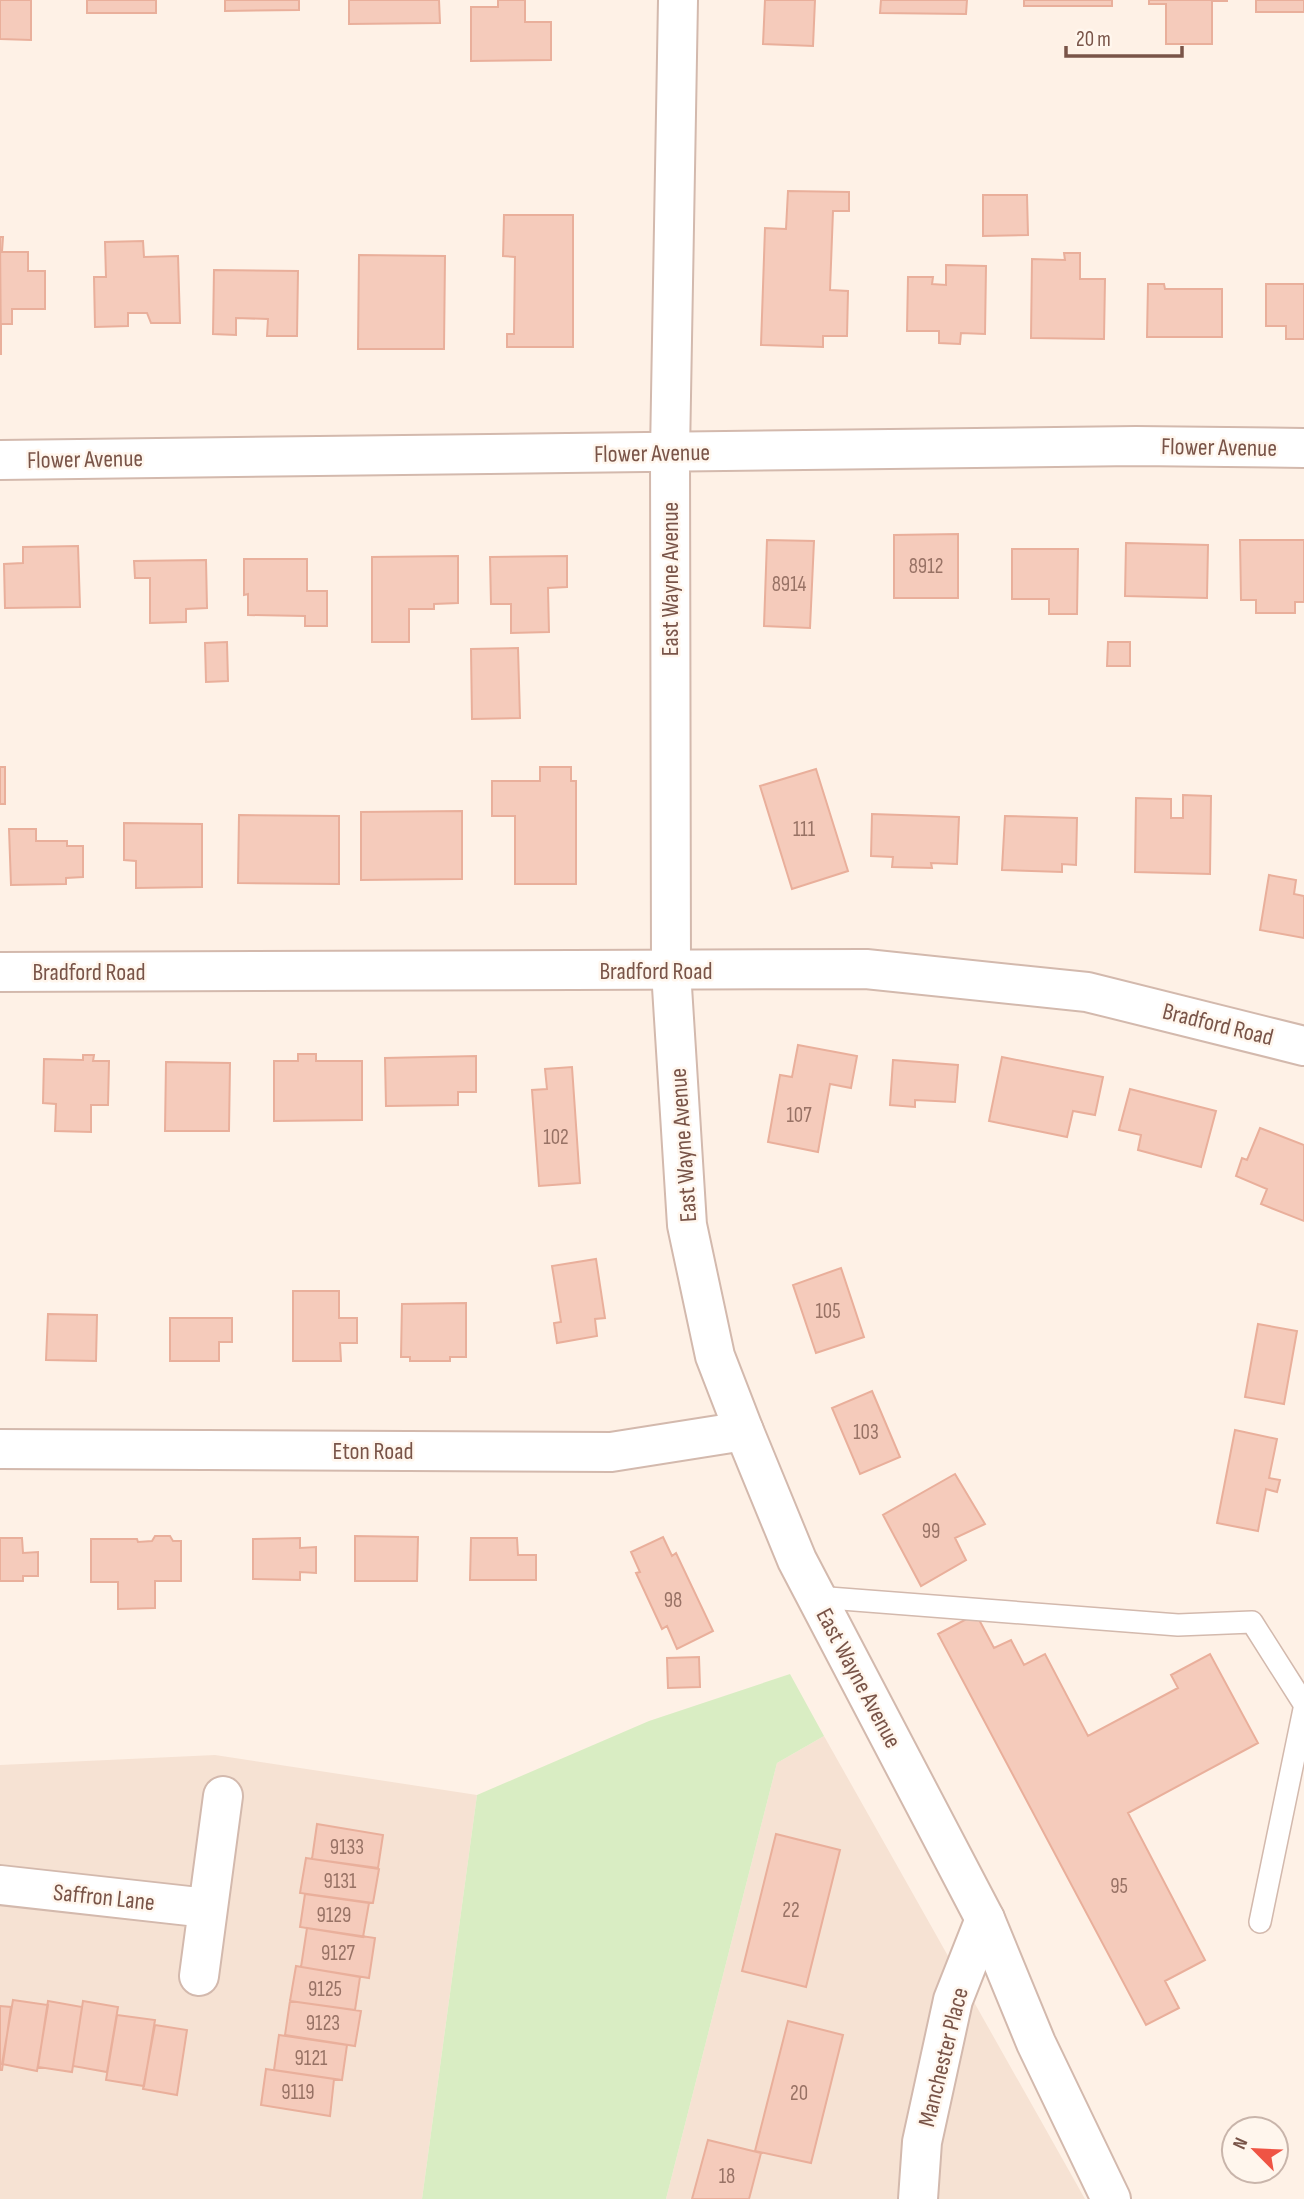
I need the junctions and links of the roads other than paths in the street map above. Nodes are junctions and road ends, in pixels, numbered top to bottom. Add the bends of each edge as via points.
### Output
1 (678, 0) edge
2 (1304, 448) edge
3 (670, 453) junction
4 (0, 460) edge
5 (671, 971) junction
6 (0, 972) edge
7 (1304, 1046) edge
8 (744, 1431) junction
9 (0, 1449) edge
10 (816, 1597) junction
11 (1304, 1707) edge
12 (223, 1796) dead end
13 (0, 1885) edge
14 (207, 1908) junction
15 (985, 1919) junction
16 (1260, 1922) dead end
17 (199, 1976) dead end
18 (918, 2199) edge
19 (1111, 2199) edge

1 - 3 street, East Wayne Avenue
2 - 3 street, Flower Avenue
3 - 4 street, Flower Avenue
3 - 5 street, East Wayne Avenue
5 - 6 street, Bradford Road
5 - 7 street, Bradford Road via 866,969 1087,992
5 - 8 street, East Wayne Avenue via 687,1226 715,1356
8 - 9 street, Eton Road via 611,1452
8 - 10 street, East Wayne Avenue
10 - 11 lane via 1178,1625 1252,1622
10 - 15 street, East Wayne Avenue
11 - 16 lane
12 - 14 street
13 - 14 street, Saffron Lane
14 - 17 street
15 - 18 street, Manchester Place via 953,2000 922,2142
15 - 19 street, East Wayne Avenue via 1036,2043

